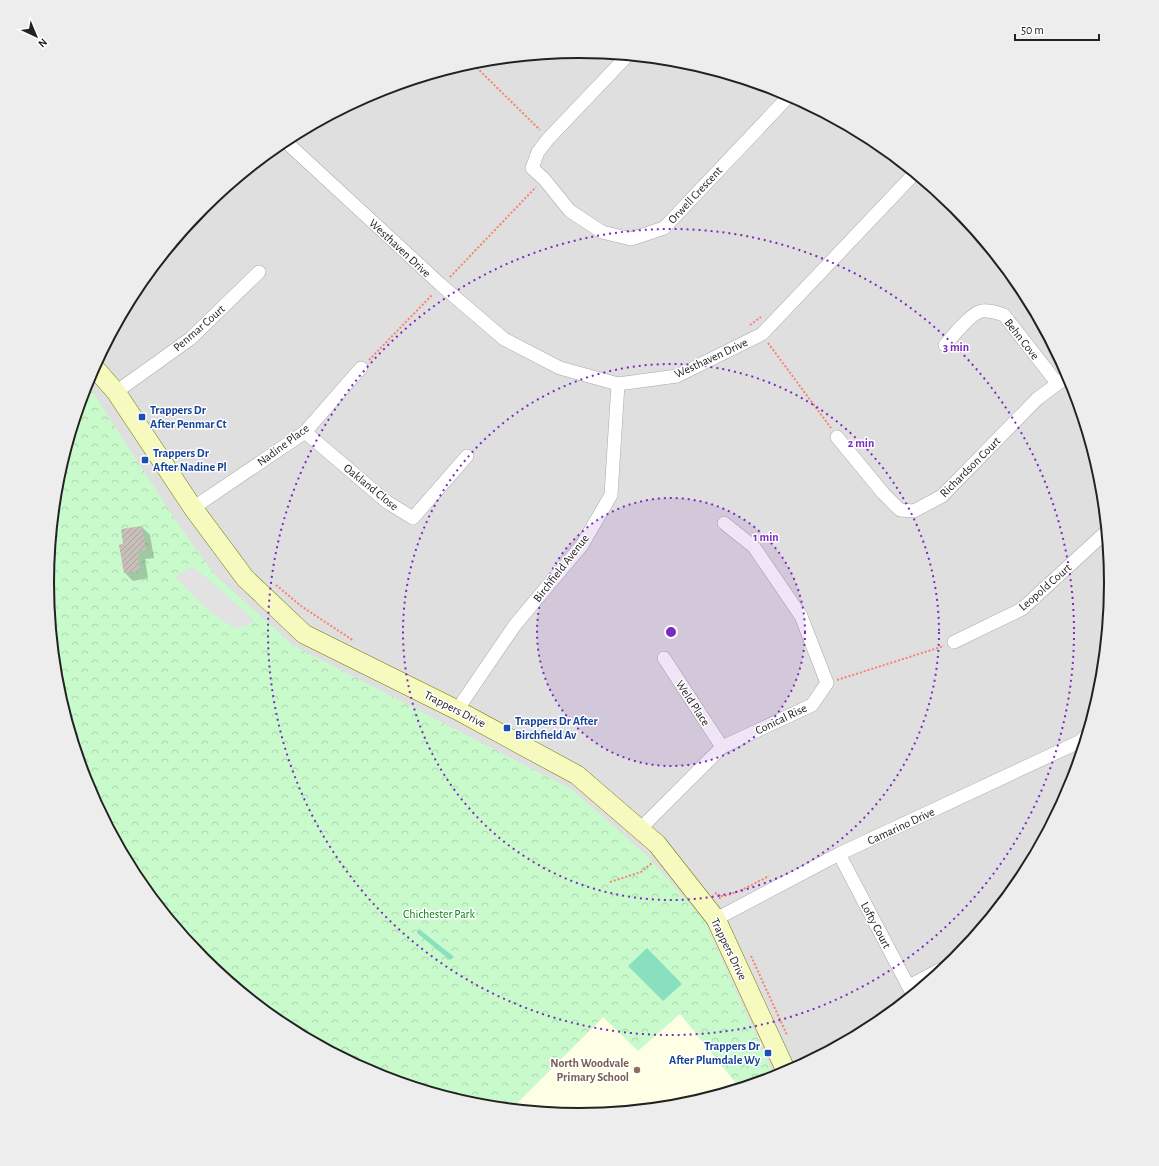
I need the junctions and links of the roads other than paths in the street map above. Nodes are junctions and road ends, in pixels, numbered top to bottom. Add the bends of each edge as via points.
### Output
1 (623, 60) edge
2 (785, 100) edge
3 (289, 145) edge
4 (912, 176) edge
5 (259, 272) dead end
6 (944, 345) dead end
7 (361, 368) road end
8 (98, 372) edge
9 (1063, 379) edge
10 (1057, 383) junction
11 (618, 384) junction
12 (116, 392) junction
13 (305, 432) junction
14 (837, 436) road end
15 (467, 456) dead end
16 (193, 508) junction
17 (724, 524) dead end
18 (1103, 535) edge
19 (954, 642) road end
20 (664, 658) dead end
21 (457, 710) junction
22 (1080, 744) edge
23 (722, 748) junction
24 (641, 830) junction
25 (839, 854) junction
26 (716, 919) junction
27 (911, 990) edge
28 (784, 1067) edge

1 - 2 street, Orwell Crescent via 548,139 538,152 532,168 570,211 602,232 631,239 664,228
3 - 11 street, Westhaven Drive via 441,285 504,339 560,368
4 - 11 street, Westhaven Drive via 762,334 677,376
5 - 12 street, Penmar Court via 190,339
6 - 10 street, Behn Cove via 968,320 981,311 993,311 1004,315
7 - 13 street, Nadine Place
8 - 12 main road, Trappers Drive
9 - 10 street, Richardson Court
10 - 14 street, Richardson Court via 1037,399 942,496 914,512 900,510
11 - 21 street, Birchfield Avenue via 611,495 582,545 515,625
12 - 16 main road, Trappers Drive
13 - 15 street, Oakland Close via 387,502 413,518
13 - 16 street, Nadine Place
16 - 21 main road, Trappers Drive via 245,578 304,634
17 - 23 street, Conical Rise via 754,547 801,616 826,684 812,705
18 - 19 street, Leopold Court via 1022,609
20 - 23 street, Weld Place
21 - 24 main road, Trappers Drive via 577,775
22 - 25 street, Camarino Drive
23 - 24 street, Conical Rise
24 - 26 main road, Trappers Drive via 657,844
25 - 26 street, Camarino Drive
25 - 27 street, Lofty Court
26 - 28 main road, Trappers Drive

